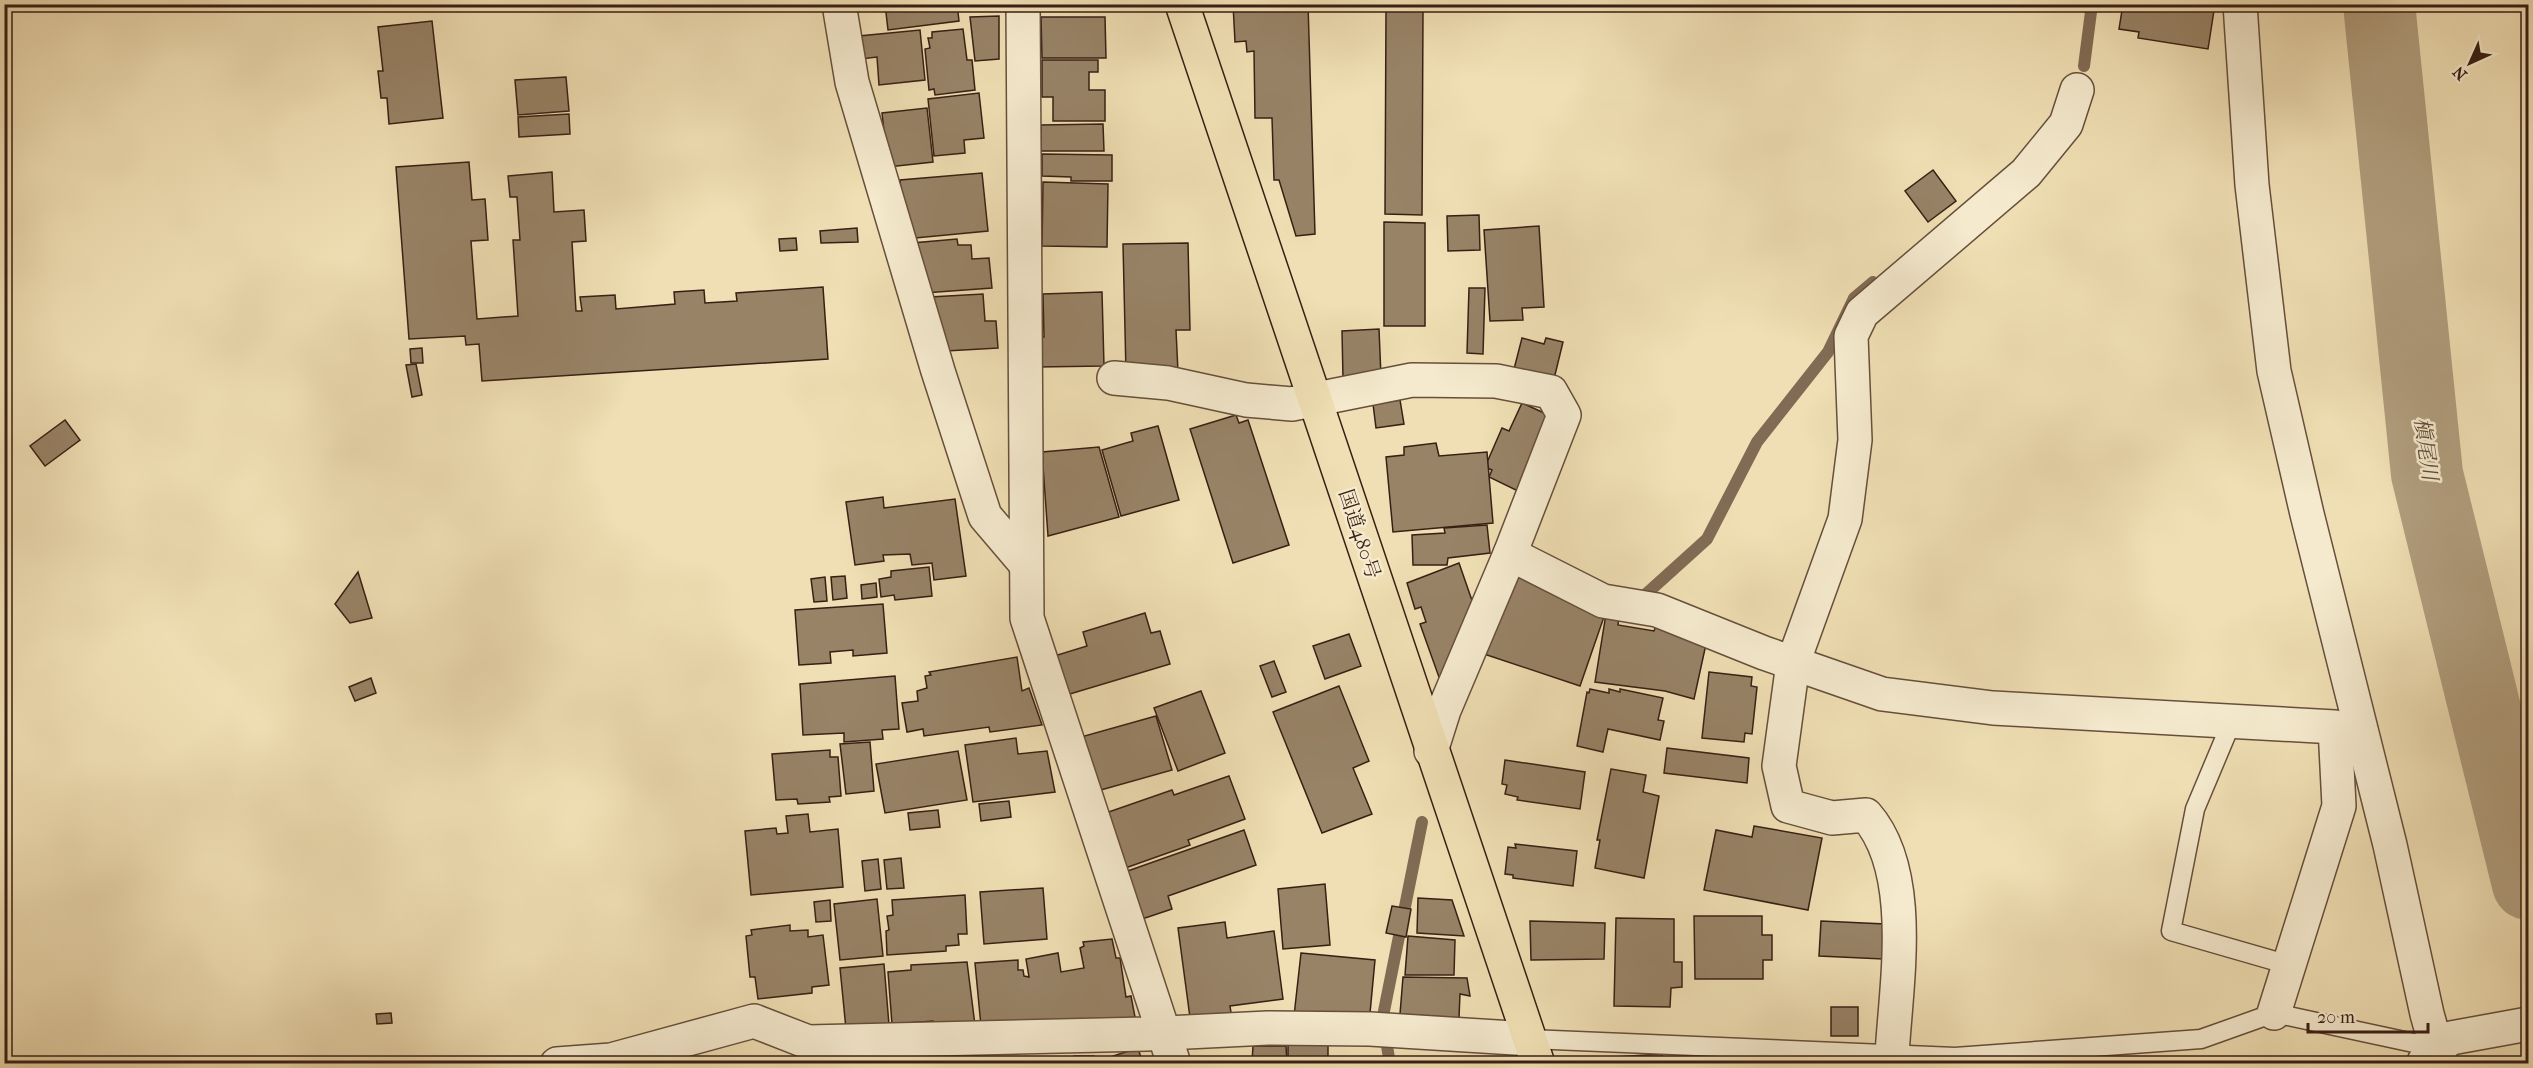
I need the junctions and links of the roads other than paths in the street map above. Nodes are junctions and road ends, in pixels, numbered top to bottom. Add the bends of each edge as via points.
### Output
1 (839, 4) edge
2 (1023, 4) edge
3 (1182, 4) edge
4 (2240, 4) edge
5 (2077, 90) dead end
6 (1113, 378) dead end
7 (1316, 399) junction
8 (1510, 554) junction
9 (1025, 563) junction
10 (1793, 663) junction
11 (2232, 721) junction
12 (1431, 751) junction
13 (2377, 792) junction
14 (2335, 820) junction
15 (2289, 965) junction
16 (2274, 1013) junction
17 (2529, 1024) edge
18 (1165, 1033) junction
19 (1534, 1051) edge
20 (2438, 1053) edge
21 (1892, 1055) junction
22 (557, 1064) edge
23 (1174, 1064) edge

1 - 9 street via 852,82 982,505 986,516
2 - 9 street
3 - 7 highway, 国道480号
4 - 13 street via 2252,186 2274,371
5 - 10 street via 2066,124 2026,173 1862,313 1851,336 1855,440 1845,519
6 - 7 street via 1168,383 1246,400 1292,404
7 - 8 street via 1412,380 1496,381 1551,392 1564,415
7 - 12 highway, 国道480号
8 - 10 street via 1603,601 1657,610
8 - 12 street via 1444,710
9 - 18 street via 1027,618
10 - 11 street via 1882,694 1993,708
10 - 21 street via 1779,766 1788,806 1832,818 1866,815 1880,830 1895,874 1899,917
11 - 14 street via 2335,727 2339,806
11 - 15 lane via 2195,809 2171,931
12 - 19 highway, 国道480号
13 - 14 street
13 - 20 street
14 - 15 street
15 - 16 street
16 - 20 lane
16 - 21 lane via 2201,1039 1955,1057
17 - 20 street
18 - 19 street via 1370,1029
18 - 22 street via 808,1042 754,1021 611,1060
18 - 23 street
19 - 21 lane

